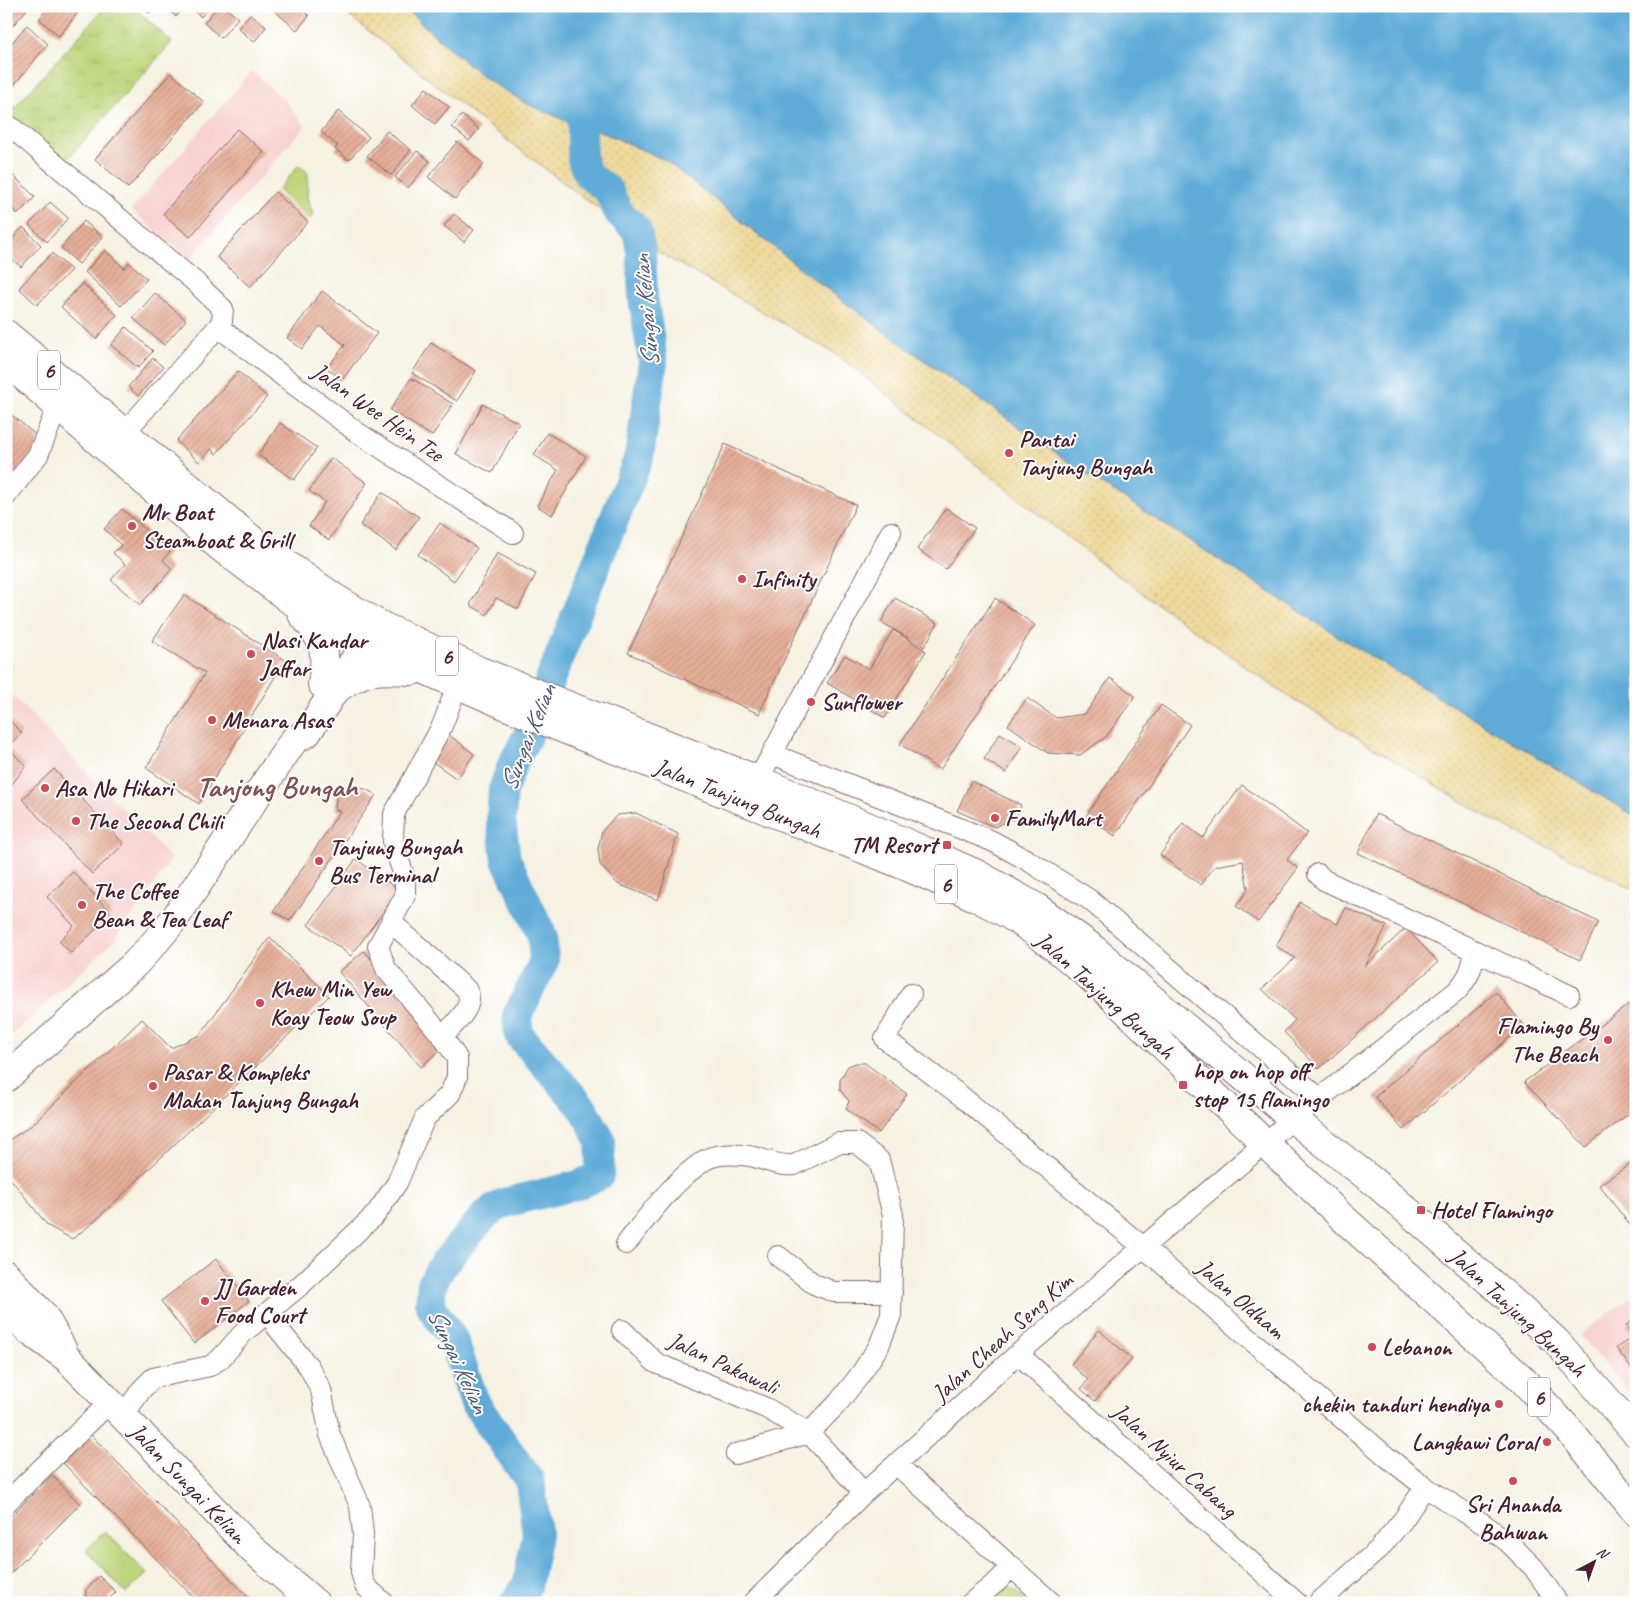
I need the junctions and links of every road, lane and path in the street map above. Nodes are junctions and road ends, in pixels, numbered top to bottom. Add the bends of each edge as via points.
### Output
1 (6, 123) edge
2 (218, 327) junction
3 (6, 334) edge
4 (6, 361) edge
5 (91, 419) junction
6 (6, 496) edge
7 (891, 532) dead end
8 (514, 533) dead end
9 (289, 599) junction
10 (365, 631) junction
11 (426, 672) junction
12 (457, 686) junction
13 (328, 687) junction
14 (513, 696) junction
15 (564, 716) junction
16 (772, 754) junction
17 (758, 780) junction
18 (1318, 874) dead end
19 (391, 922) junction
20 (1474, 951) junction
21 (911, 994) dead end
22 (1569, 995) dead end
23 (443, 1037) junction
24 (6, 1078) edge
25 (1319, 1098) junction
26 (1293, 1118) junction
27 (1266, 1144) junction
28 (626, 1244) dead end
29 (1143, 1247) junction
30 (778, 1256) dead end
31 (6, 1275) edge
32 (892, 1292) junction
33 (6, 1305) edge
34 (272, 1311) junction
35 (622, 1330) dead end
36 (1018, 1354) junction
37 (67, 1358) junction
38 (116, 1410) junction
39 (809, 1433) junction
40 (1636, 1433) edge
41 (736, 1454) dead end
42 (897, 1464) junction
43 (1425, 1487) junction
44 (864, 1494) junction
45 (6, 1504) edge
46 (1636, 1512) edge
47 (1012, 1566) junction
48 (315, 1603) edge
49 (384, 1603) edge
50 (753, 1603) edge
51 (971, 1603) edge
52 (1052, 1603) edge
53 (1298, 1603) edge
54 (1318, 1603) edge
55 (1558, 1603) edge

1 - 2 street via 216,301 223,309 222,322
2 - 5 street
2 - 8 street, Jalan Wee Hein Tze via 358,433
3 - 5 main road, Jalan Tanjung Bungah / 6
4 - 5 main road, Jalan Tanjung Bungah / 6
5 - 6 street via 38,455
5 - 9 main road, Jalan Tanjung Bungah / 6 via 219,546
5 - 10 main road, Jalan Tanjung Bungah / 6 via 257,544
7 - 16 street
9 - 10 main road, Jalan Tanjung Bungah / 6
9 - 13 main road via 324,644
10 - 11 main road, Jalan Tanjung Bungah / 6
10 - 13 main road
10 - 14 main road, Jalan Tanjung Bungah / 6
11 - 12 main road, Jalan Tanjung Bungah / 6
11 - 13 main road via 363,672
12 - 14 main road, Jalan Tanjung Bungah / 6
12 - 19 street via 442,726 394,814 393,842 405,879 405,896
13 - 24 main road via 307,733 294,740 175,918 134,964
14 - 15 main road, Jalan Tanjung Bungah / 6
15 - 17 main road, Jalan Tanjung Bungah / 6
15 - 27 main road, Jalan Tanjung Bungah / 6 via 960,890 1028,927 1106,991
16 - 17 street
16 - 25 street via 992,841 1028,860 1090,900
17 - 26 main road, Jalan Tanjung Bungah / 6 via 977,874 1036,907 1090,946
18 - 20 street via 1324,880
19 - 23 street via 378,946 380,956 386,969
19 - 23 street via 470,996 470,1005
20 - 22 street
20 - 25 street, Jalan Cheah Seng Kim via 1474,965 1457,991
21 - 29 street, Jalan Oldham via 885,1038 961,1096
23 - 34 street via 457,1058 457,1077 450,1094 425,1118 397,1182 376,1214
25 - 26 street, Jalan Cheah Seng Kim
26 - 27 street, Jalan Cheah Seng Kim
26 - 40 main road, Jalan Tanjung Bungah / 6 via 1374,1182 1556,1341
27 - 29 street, Jalan Cheah Seng Kim
27 - 46 main road, Jalan Tanjung Bungah / 6 via 1344,1219 1521,1378
28 - 32 street via 681,1180 706,1160 724,1154 745,1155 786,1166 838,1144 857,1143 879,1160 890,1200 893,1215
29 - 36 street, Jalan Cheah Seng Kim
29 - 43 street, Jalan Oldham via 1356,1432
30 - 32 street via 814,1284 834,1292
31 - 37 main road, Jalan Sungai Kelian via 44,1316
32 - 39 street via 891,1315 878,1346 838,1403
33 - 37 main road, Jalan Sungai Kelian via 28,1330
34 - 38 street via 244,1332 210,1366 153,1378
34 - 49 street via 276,1326 304,1361 321,1390 330,1435 360,1506 365,1586
35 - 39 street, Jalan Pakawali via 656,1363 766,1408
36 - 42 street, Jalan Cheah Seng Kim
36 - 53 street, Jalan Nyiur Cabang
37 - 38 main road, Jalan Sungai Kelian
38 - 45 street
38 - 48 main road, Jalan Sungai Kelian via 253,1550
39 - 41 street
39 - 44 street, Jalan Pakawali
42 - 44 street, Jalan Cheah Seng Kim
42 - 47 street
43 - 54 street via 1379,1549
43 - 55 street, Jalan Oldham via 1508,1542 1534,1568
44 - 50 street, Jalan Cheah Seng Kim
47 - 51 street
47 - 52 street

